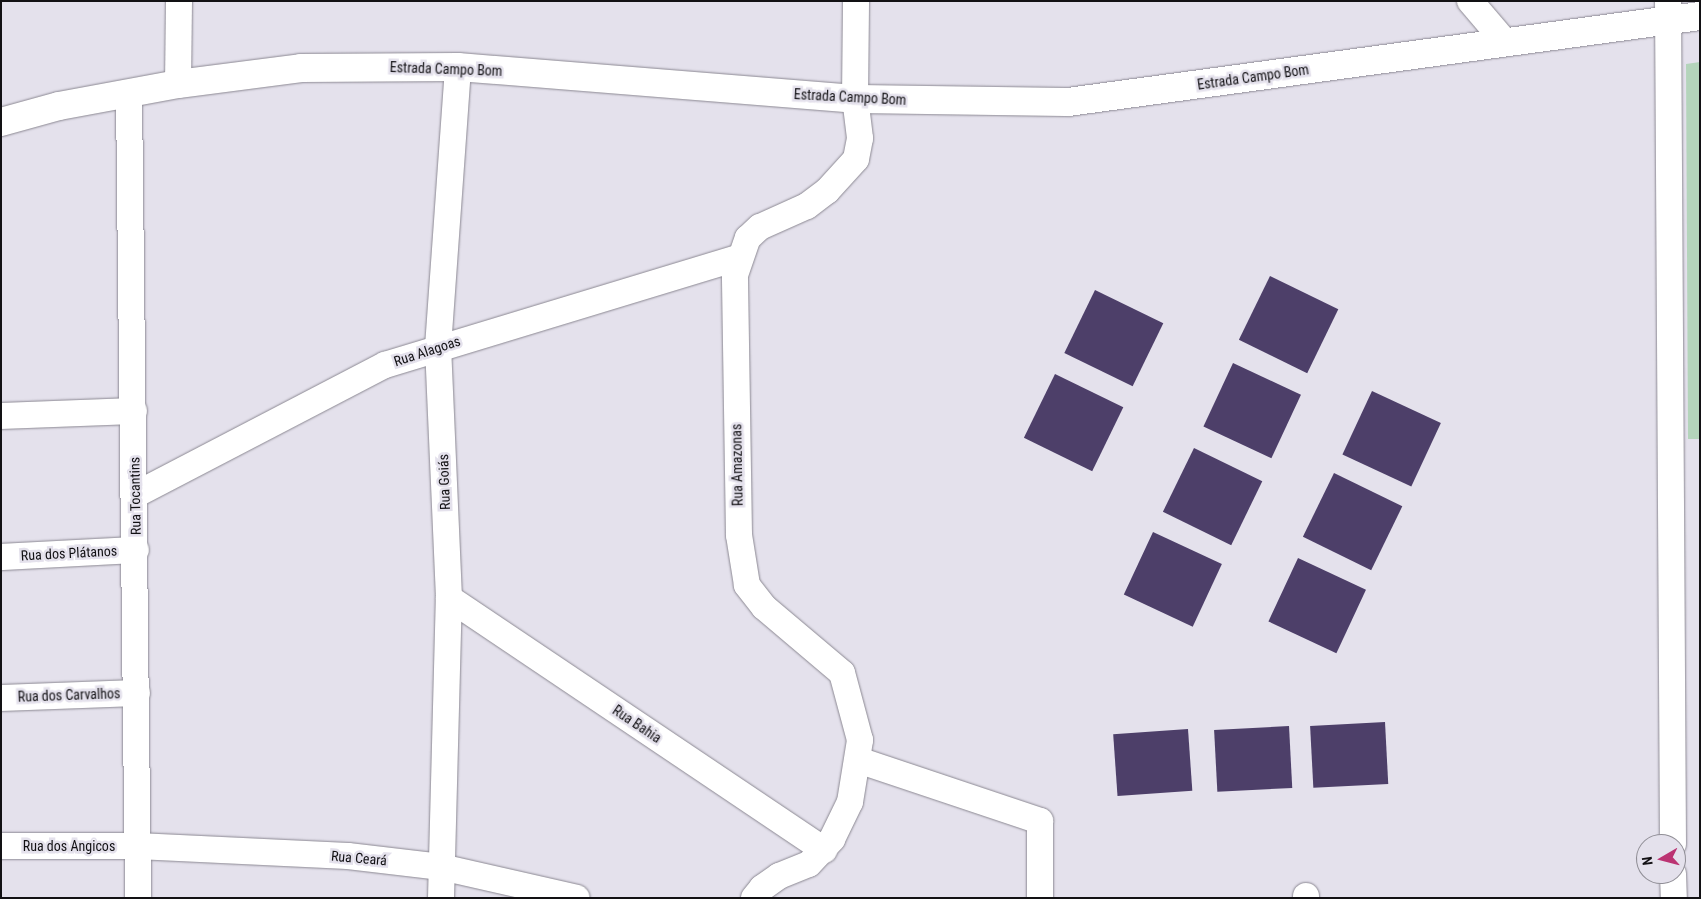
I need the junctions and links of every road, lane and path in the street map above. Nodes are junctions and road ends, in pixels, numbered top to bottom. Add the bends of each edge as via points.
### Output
1 (179, 1) edge
2 (856, 1) edge
3 (1470, 1) edge
4 (1668, 11) edge
5 (1700, 16) edge
6 (1505, 42) junction
7 (458, 67) junction
8 (178, 84) junction
9 (129, 94) junction
10 (855, 99) junction
11 (1, 122) edge
12 (740, 257) junction
13 (438, 347) junction
14 (134, 411) junction
15 (1, 416) edge
16 (135, 495) junction
17 (136, 550) junction
18 (1, 557) edge
19 (449, 598) junction
20 (137, 692) junction
21 (1, 698) edge
22 (858, 760) junction
23 (1673, 834) edge
24 (1, 846) edge
25 (138, 846) junction
26 (824, 850) junction
27 (441, 867) junction
28 (1673, 884) edge
29 (138, 898) edge
30 (441, 898) edge
31 (577, 898) edge
32 (754, 898) edge
33 (1040, 898) edge
34 (1674, 898) edge

1 - 8 street
2 - 10 street, Rua Amazonas
3 - 6 street
4 - 5 main road, Estrada Campo Bom
4 - 6 main road, Estrada Campo Bom
4 - 23 street
6 - 10 main road, Estrada Campo Bom via 1068,102
7 - 8 main road, Estrada Campo Bom via 301,68
7 - 10 main road, Estrada Campo Bom
7 - 13 street, Rua Goiás
8 - 9 main road, Estrada Campo Bom
9 - 11 main road, Estrada Campo Bom via 59,106
9 - 14 street, Rua Tocantins
10 - 12 street, Rua Amazonas via 860,138 856,159 820,196 760,227 748,238
12 - 13 street, Rua Alagoas
12 - 22 street, Rua Amazonas via 736,275 734,344 740,558 747,585 764,607 842,673 856,716 860,740
13 - 16 street, Rua Alagoas via 385,365
13 - 19 street, Rua Goiás
14 - 15 street
14 - 16 street, Rua Tocantins
16 - 17 street, Rua Tocantins
17 - 18 street, Rua dos Plátanos
17 - 20 street, Rua Tocantins
19 - 26 street, Rua Bahia
19 - 27 street, Rua Goiás
20 - 21 street, Rua dos Carvalhos
20 - 25 street, Rua Tocantins
22 - 26 street, Rua Amazonas via 843,821
22 - 33 street via 1040,821
24 - 25 street, Rua dos Angicos
25 - 27 street, Rua Ceará via 348,856
25 - 29 street, Rua Tocantins
26 - 32 street, Rua Amazonas via 808,864 762,888
27 - 30 street, Rua Goiás
27 - 31 street, Rua Ceará
28 - 34 street

